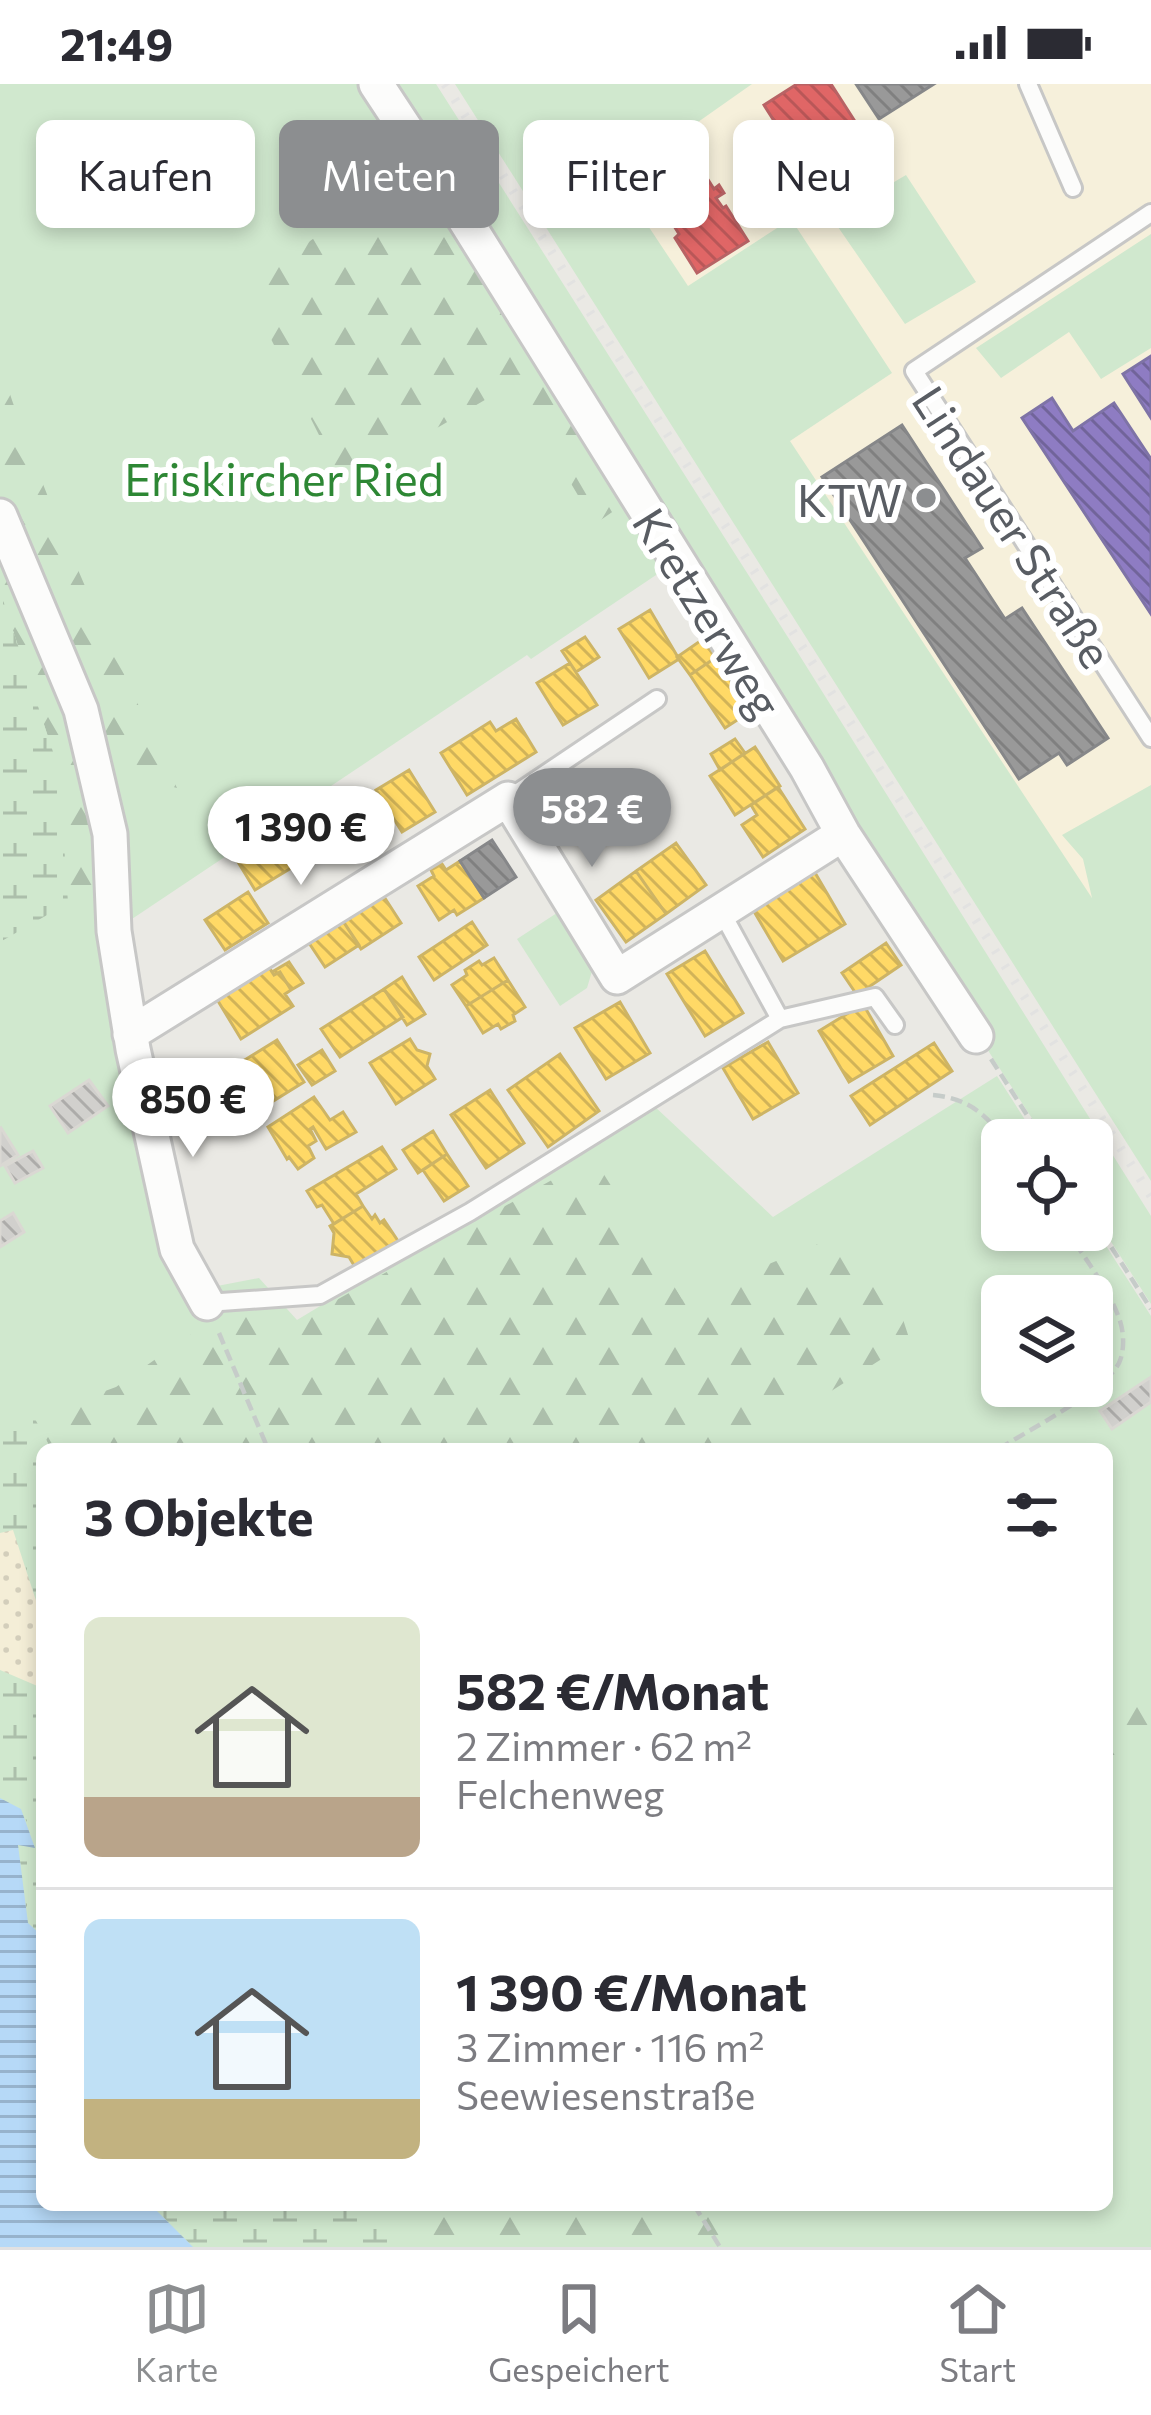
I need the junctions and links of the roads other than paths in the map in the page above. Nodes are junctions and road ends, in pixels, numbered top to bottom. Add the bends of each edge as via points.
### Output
1 (376, 84) edge
2 (1028, 84) edge
3 (1073, 188) dead end
4 (1151, 213) edge
5 (0, 516) edge
6 (657, 699) dead end
7 (1151, 738) edge
8 (508, 800) junction
9 (843, 834) junction
10 (722, 911) junction
11 (781, 1019) junction
12 (895, 1025) dead end
13 (130, 1034) junction
14 (976, 1036) road end
15 (207, 1303) joint

1 - 9 street, Kretzerweg
2 - 3 lane
4 - 7 lane, Lindauer Straße via 914,370
5 - 13 street via 81,710 110,834
6 - 8 lane
8 - 10 street via 617,977
8 - 13 street
9 - 10 street
9 - 14 street, Kretzerweg
10 - 11 lane
11 - 12 lane via 875,997
11 - 15 lane via 320,1295
13 - 15 street via 177,1249

